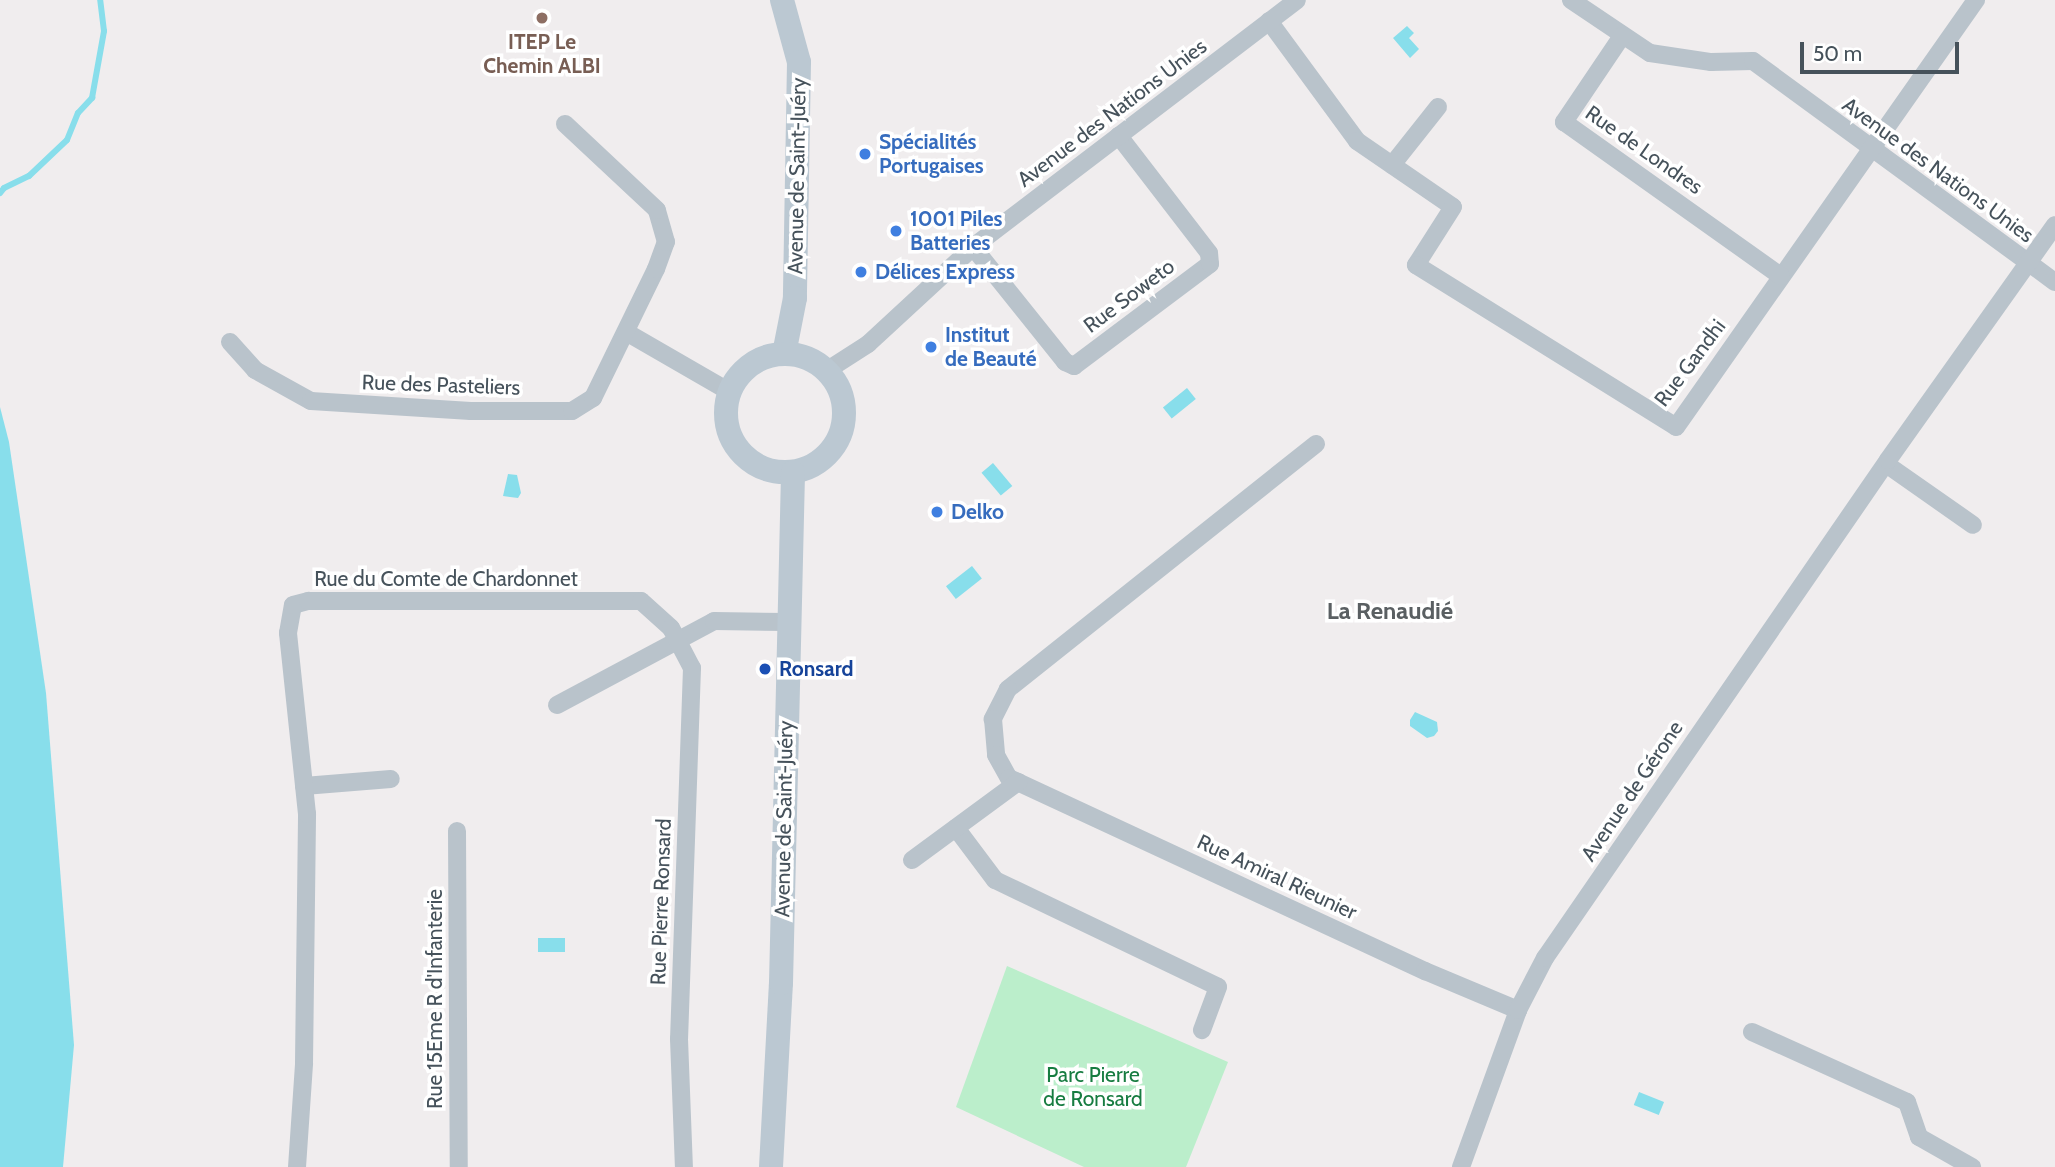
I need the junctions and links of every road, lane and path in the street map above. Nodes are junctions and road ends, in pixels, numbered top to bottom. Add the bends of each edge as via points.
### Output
1 (782, 0) edge
2 (1297, 0) edge
3 (1571, 0) edge
4 (1976, 0) edge
5 (1269, 21) junction
6 (1622, 36) junction
7 (1438, 107) dead end
8 (565, 124) dead end
9 (1119, 136) junction
10 (1869, 149) junction
11 (1392, 165) junction
12 (2055, 225) edge
13 (974, 247) junction
14 (2028, 264) junction
15 (1781, 276) junction
16 (2055, 282) edge
17 (625, 332) junction
18 (230, 342) dead end
19 (784, 354) junction
20 (826, 370) junction
21 (730, 391) junction
22 (1315, 444) dead end
23 (1886, 464) junction
24 (793, 472) junction
25 (1973, 524) dead end
26 (788, 622) junction
27 (677, 642) junction
28 (557, 705) dead end
29 (391, 779) dead end
30 (1018, 782) junction
31 (304, 786) junction
32 (956, 828) junction
33 (457, 831) dead end
34 (912, 860) dead end
35 (1518, 1010) junction
36 (1202, 1030) dead end
37 (1752, 1032) dead end
38 (297, 1167) edge
39 (459, 1167) edge
40 (684, 1167) edge
41 (771, 1167) edge
42 (1461, 1167) edge
43 (1972, 1167) edge

1 - 19 main road, Avenue de Saint-Juéry via 799,62 795,298
2 - 5 street, Avenue des Nations Unies
3 - 6 street, Avenue des Nations Unies
4 - 10 street, Rue Gandhi
5 - 9 street, Avenue des Nations Unies
5 - 11 street, Rue Gandhi via 1357,141
6 - 10 street, Avenue des Nations Unies via 1650,53 1753,61
6 - 15 street, Rue de Londres via 1564,122
7 - 11 street
8 - 17 street, Rue des Pasteliers via 657,210 666,242
9 - 13 street, Avenue des Nations Unies
9 - 13 street, Rue Soweto via 1209,253 1210,264 1074,366 1065,362
10 - 14 street, Avenue des Nations Unies
10 - 15 street, Rue Gandhi
11 - 15 street, Rue Gandhi via 1453,207 1416,265 1676,427
12 - 14 street, Avenue de Gérone
13 - 20 street, Avenue des Nations Unies via 868,344
14 - 16 street, Avenue des Nations Unies
14 - 23 street, Avenue de Gérone
17 - 18 street, Rue des Pasteliers via 593,398 572,411 471,411 312,401 255,370
17 - 21 street
19 - 20 main road via 814,361
19 - 21 main road via 751,364
20 - 24 main road via 838,386 844,422 826,456
21 - 24 main road via 726,411 738,450 772,471
22 - 30 street, Rue Amiral Rieunier via 1008,689 993,719 996,755 1009,778
23 - 25 street
23 - 35 street, Avenue de Gérone via 1552,948
24 - 26 main road, Avenue de Saint-Juéry
26 - 27 street via 714,621
26 - 41 main road, Avenue de Saint-Juéry via 781,983
27 - 28 street
27 - 31 street, Rue du Comte de Chardonnet via 671,628 641,601 308,601 293,605 288,633
27 - 40 street, Rue Pierre Ronsard via 692,668 679,1039
29 - 31 street
30 - 32 street
30 - 35 street, Rue Amiral Rieunier
31 - 38 street, Rue du Comte de Chardonnet via 304,1063
32 - 34 street
32 - 36 street via 995,880 1218,987
33 - 39 street, Rue 15Eme R d'Infanterie
35 - 42 street, Avenue de Gérone
37 - 43 street via 1907,1102 1919,1137

